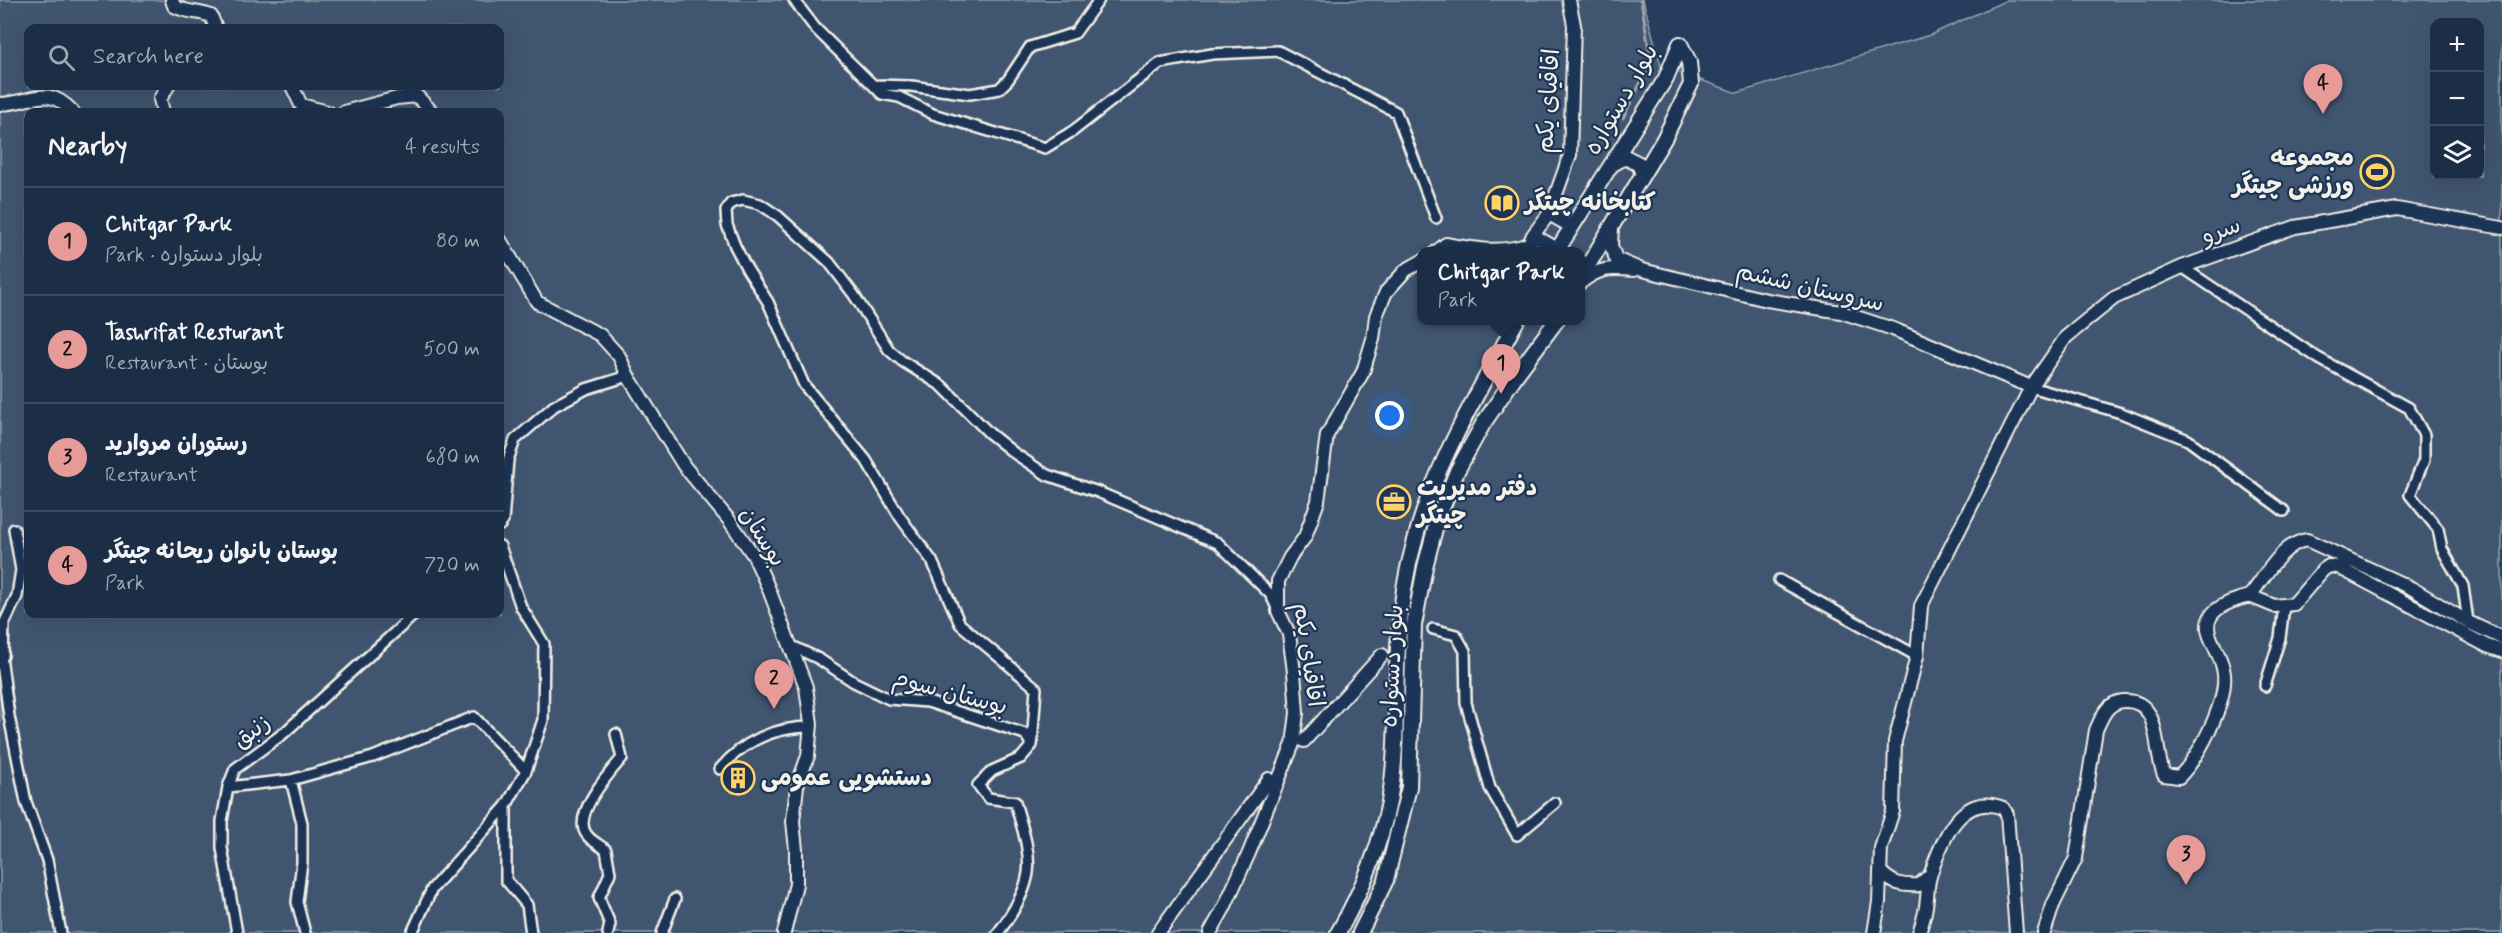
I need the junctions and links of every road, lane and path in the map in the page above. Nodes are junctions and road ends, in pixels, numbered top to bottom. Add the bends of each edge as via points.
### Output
1 (172, 0) edge
2 (794, 0) edge
3 (1099, 0) edge
4 (1569, 0) edge
5 (215, 24) edge
6 (873, 85) junction
7 (166, 90) edge
8 (294, 90) edge
9 (0, 104) edge
10 (69, 108) edge
11 (162, 108) edge
12 (313, 108) edge
13 (359, 108) edge
14 (428, 108) edge
15 (1610, 166) junction
16 (1643, 174) junction
17 (1549, 214) junction
18 (1436, 218) dead end
19 (1612, 226) junction
20 (1572, 227) junction
21 (2502, 228) edge
22 (1533, 235) junction
23 (504, 247) edge
24 (1442, 247) edge
25 (1466, 247) edge
26 (1520, 247) edge
27 (1552, 247) edge
28 (1559, 247) edge
29 (1417, 264) edge
30 (2182, 267) junction
31 (1642, 270) junction
32 (1585, 274) edge
33 (1585, 278) edge
34 (1515, 325) edge
35 (1554, 325) edge
36 (628, 376) junction
37 (2031, 387) junction
38 (504, 509) edge
39 (2284, 511) dead end
40 (14, 528) dead end
41 (2321, 546) junction
42 (504, 558) edge
43 (2323, 570) junction
44 (1779, 580) dead end
45 (2250, 596) junction
46 (2284, 606) junction
47 (1278, 611) junction
48 (411, 618) edge
49 (2468, 622) junction
50 (1433, 629) tunnel mouth
51 (2502, 638) edge
52 (792, 646) junction
53 (2502, 651) edge
54 (1, 654) edge
55 (1382, 655) tunnel mouth
56 (1917, 656) junction
57 (2265, 686) dead end
58 (811, 728) junction
59 (616, 734) dead end
60 (1304, 741) tunnel mouth
61 (1032, 745) junction
62 (720, 769) dead end
63 (526, 771) junction
64 (1269, 779) tunnel mouth
65 (291, 780) junction
66 (228, 787) junction
67 (1556, 803) dead end
68 (506, 806) junction
69 (1880, 871) junction
70 (1930, 875) junction
71 (675, 899) dead end
72 (61, 933) edge
73 (237, 933) edge
74 (305, 933) edge
75 (412, 933) edge
76 (531, 933) edge
77 (608, 933) edge
78 (662, 933) edge
79 (784, 933) edge
80 (998, 933) edge
81 (1158, 933) edge
82 (1210, 933) edge
83 (1338, 933) edge
84 (1360, 933) edge
85 (1874, 933) edge
86 (1919, 933) edge
87 (2016, 933) edge
88 (2044, 933) edge

1 - 5 street via 184,12 212,16
2 - 6 street via 815,28
3 - 6 street via 1075,33 1030,47 999,88 970,94
4 - 17 street, اقاقیای یکم via 1574,25 1570,155
6 - 18 street via 882,94 899,97 933,114 1045,148 1160,63 1212,54 1278,51 1396,112
7 - 11 street via 160,99
8 - 12 street via 301,105
9 - 10 street via 52,96
13 - 14 street via 417,96
15 - 16 main road via 1625,157 1639,164
15 - 16 main road, بلوار دستواره via 1666,78 1680,44 1689,62 1691,84
15 - 20 main road, بلوار دستواره
16 - 19 main road, بلوار دستواره
17 - 20 street
17 - 22 street, اقاقیای یکم
19 - 31 street via 1611,246 1616,258
19 - 32 main road, بلوار دستواره
20 - 28 main road, بلوار دستواره
21 - 30 street, سرو via 2397,209 2295,227
22 - 26 street, اقاقیای یکم via 1529,244
22 - 27 street
23 - 36 street, بوستان via 537,302 600,335 619,356
24 - 25 street, اقاقیای یکم
29 - 47 street, اقاقیای یکم via 1386,292 1363,372 1327,435 1318,501 1305,537 1278,581
30 - 37 street, سرو via 2114,298 2066,337
30 - 49 street via 2318,358 2409,408 2424,435 2424,460 2410,495 2438,529 2442,549 2463,586
31 - 33 street via 1609,268
31 - 37 street, سروستان ششم via 1767,300 1841,312 1893,329
34 - 83 main road, بلوار دستواره via 1429,495 1413,545 1399,632 1389,803 1359,896
35 - 84 main road, بلوار دستواره via 1483,424 1457,471 1437,521 1414,625 1409,787 1386,880
36 - 38 street via 586,389 554,406 515,440 508,460
36 - 52 street, بوستان via 684,466 754,556
37 - 39 street via 2121,412 2188,440
37 - 56 street, سرو via 1921,606
40 - 54 street via 21,570 17,596 4,624
41 - 43 street
41 - 45 street via 2298,541 2286,550
41 - 49 street via 2413,589
42 - 63 street via 521,607 544,644 543,720
43 - 46 street via 2302,597
43 - 53 street via 2338,567
44 - 56 street
45 - 46 street
45 - 88 street via 2221,604 2213,612 2210,638 2224,674 2223,693 2199,748 2179,777 2164,775 2155,726 2148,712 2131,701 2120,701 2104,711 2096,730 2076,858
46 - 57 street via 2280,638
47 - 61 street via 1271,595 1218,543 1098,492 1047,475 1014,453 942,386 889,350 829,262 778,216 760,204 743,200 731,203 726,211 731,235 768,302 804,385 867,460 900,517 932,561 960,624 1036,688
47 - 82 street, اقاقیای یکم via 1289,634 1294,672 1297,713 1293,744 1249,853
48 - 66 street, زنبق via 284,733 235,769
49 - 51 street
50 - 67 street via 1456,635 1465,651 1466,703 1490,788 1517,835
52 - 58 street, بوستان via 806,687
52 - 61 street, بوستان سوم via 889,699 928,702 1025,734
54 - 72 street via 26,802 47,860
55 - 60 street
56 - 69 street, سرو via 1895,741 1893,811 1881,848
58 - 62 street via 782,730 755,740 732,754
58 - 79 street, بوستان via 808,756 797,786 793,821 796,884
59 - 77 street via 622,758 584,810 583,826 586,835 606,849 610,873 599,898 610,924
61 - 80 street via 1021,758 992,771 978,785 988,798 1016,802 1026,849 1028,873 1018,900
63 - 65 street via 474,717 373,757
63 - 68 street
64 - 81 street
65 - 66 street
65 - 74 street via 302,823 297,902
66 - 73 street, زنبق via 222,848
68 - 75 street via 432,889
68 - 76 street via 506,880 527,905
69 - 70 street via 1890,882 1905,886 1919,885
69 - 85 street, سرو
70 - 86 street
70 - 87 street via 1948,832 1964,811 1982,803 2003,808 2007,814
71 - 78 street

